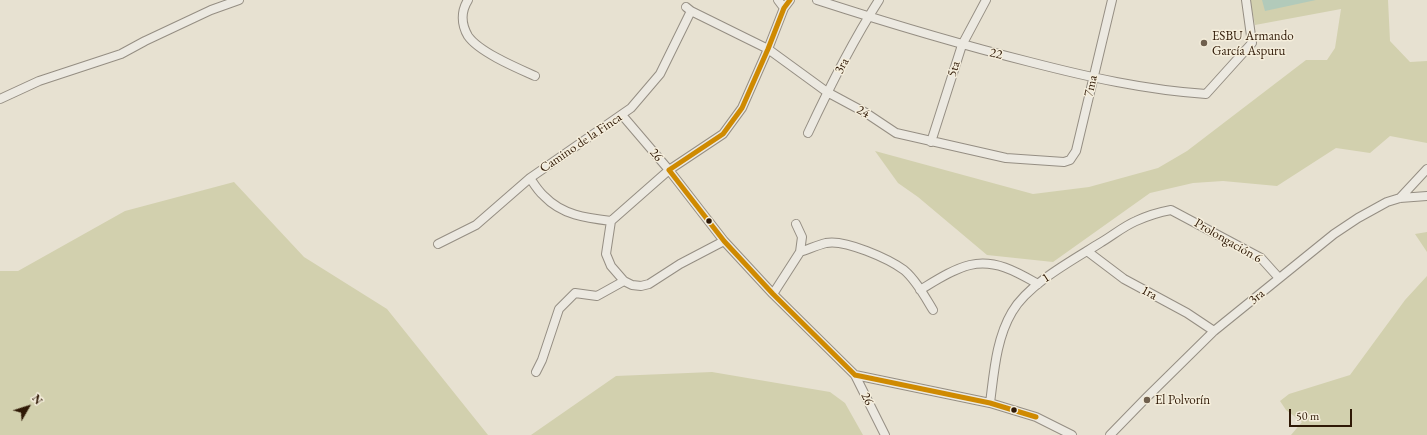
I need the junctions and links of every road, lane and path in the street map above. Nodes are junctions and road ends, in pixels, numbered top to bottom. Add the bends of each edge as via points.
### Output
1 (217, 0) edge
2 (239, 0) edge
3 (468, 0) edge
4 (778, 0) edge
5 (790, 0) edge
6 (817, 0) edge
7 (879, 0) edge
8 (986, 0) edge
9 (1112, 0) edge
10 (1246, 0) edge
11 (784, 8) junction
12 (689, 9) joint
13 (211, 10) junction
14 (868, 16) junction
15 (962, 45) junction
16 (768, 49) junction
17 (535, 76) dead end
18 (1092, 78) junction
19 (827, 92) junction
20 (0, 99) edge
21 (622, 115) junction
22 (808, 133) dead end
23 (931, 142) junction
24 (1059, 162) joint
25 (1427, 169) edge
26 (669, 170) junction
27 (530, 178) junction
28 (1427, 196) edge
29 (1400, 198) junction
30 (1171, 210) joint
31 (611, 221) junction
32 (796, 224) dead end
33 (724, 241) junction
34 (438, 244) dead end
35 (1087, 251) junction
36 (800, 252) junction
37 (1279, 278) junction
38 (624, 281) junction
39 (1038, 284) junction
40 (920, 290) junction
41 (773, 294) junction
42 (933, 310) dead end
43 (1214, 331) junction
44 (536, 372) dead end
45 (855, 375) junction
46 (990, 403) junction
47 (885, 435) edge
48 (1072, 435) edge
49 (1110, 435) edge

1 - 13 street
2 - 13 street
3 - 17 street via 462,14 468,36 486,51
4 - 11 street
5 - 11 street
6 - 14 street, 22
7 - 14 street, 3ra
8 - 15 street, 5ta
9 - 18 street, 7ma
10 - 18 street, 22 via 1252,43 1206,94
11 - 16 street
12 - 16 street, 24
12 - 21 street, Camino de la Finca via 660,74
13 - 20 street via 121,54 39,81
14 - 15 street, 22
14 - 19 street, 3ra
15 - 18 street, 22
15 - 23 street, 5ta
16 - 19 street, 24
16 - 26 street via 742,108 723,134
18 - 24 street, 7ma via 1076,151 1070,160
19 - 22 street, 3ra
19 - 23 street, 24 via 896,133
21 - 26 street, 26
21 - 27 street, Camino de la Finca
23 - 24 street, 24 via 1006,158
25 - 29 street
26 - 31 street
26 - 33 street, 26
27 - 31 street via 544,196 563,210 585,218
27 - 34 street, Camino de la Finca via 476,225
28 - 29 street, 3ra
29 - 37 street, 3ra via 1358,218
30 - 35 street, 1 via 1136,221
30 - 37 street, Prolongación 6 via 1261,258
31 - 38 street via 606,254 611,266
32 - 36 street via 802,237
33 - 38 street via 649,284 632,285
33 - 41 street, 26
35 - 39 street, 1
35 - 43 street, 1ra via 1124,279 1187,313
36 - 40 street via 826,243 852,245 891,262 904,271
36 - 41 street
37 - 43 street, 3ra
38 - 44 street via 597,296 575,293 559,309
39 - 40 street via 1009,269 984,263 964,267
39 - 46 street, 1 via 1020,300 1006,323 995,364
40 - 42 street
41 - 45 street, 26
43 - 49 street, 3ra
45 - 46 street
45 - 47 street, 26
46 - 48 street via 1036,417

